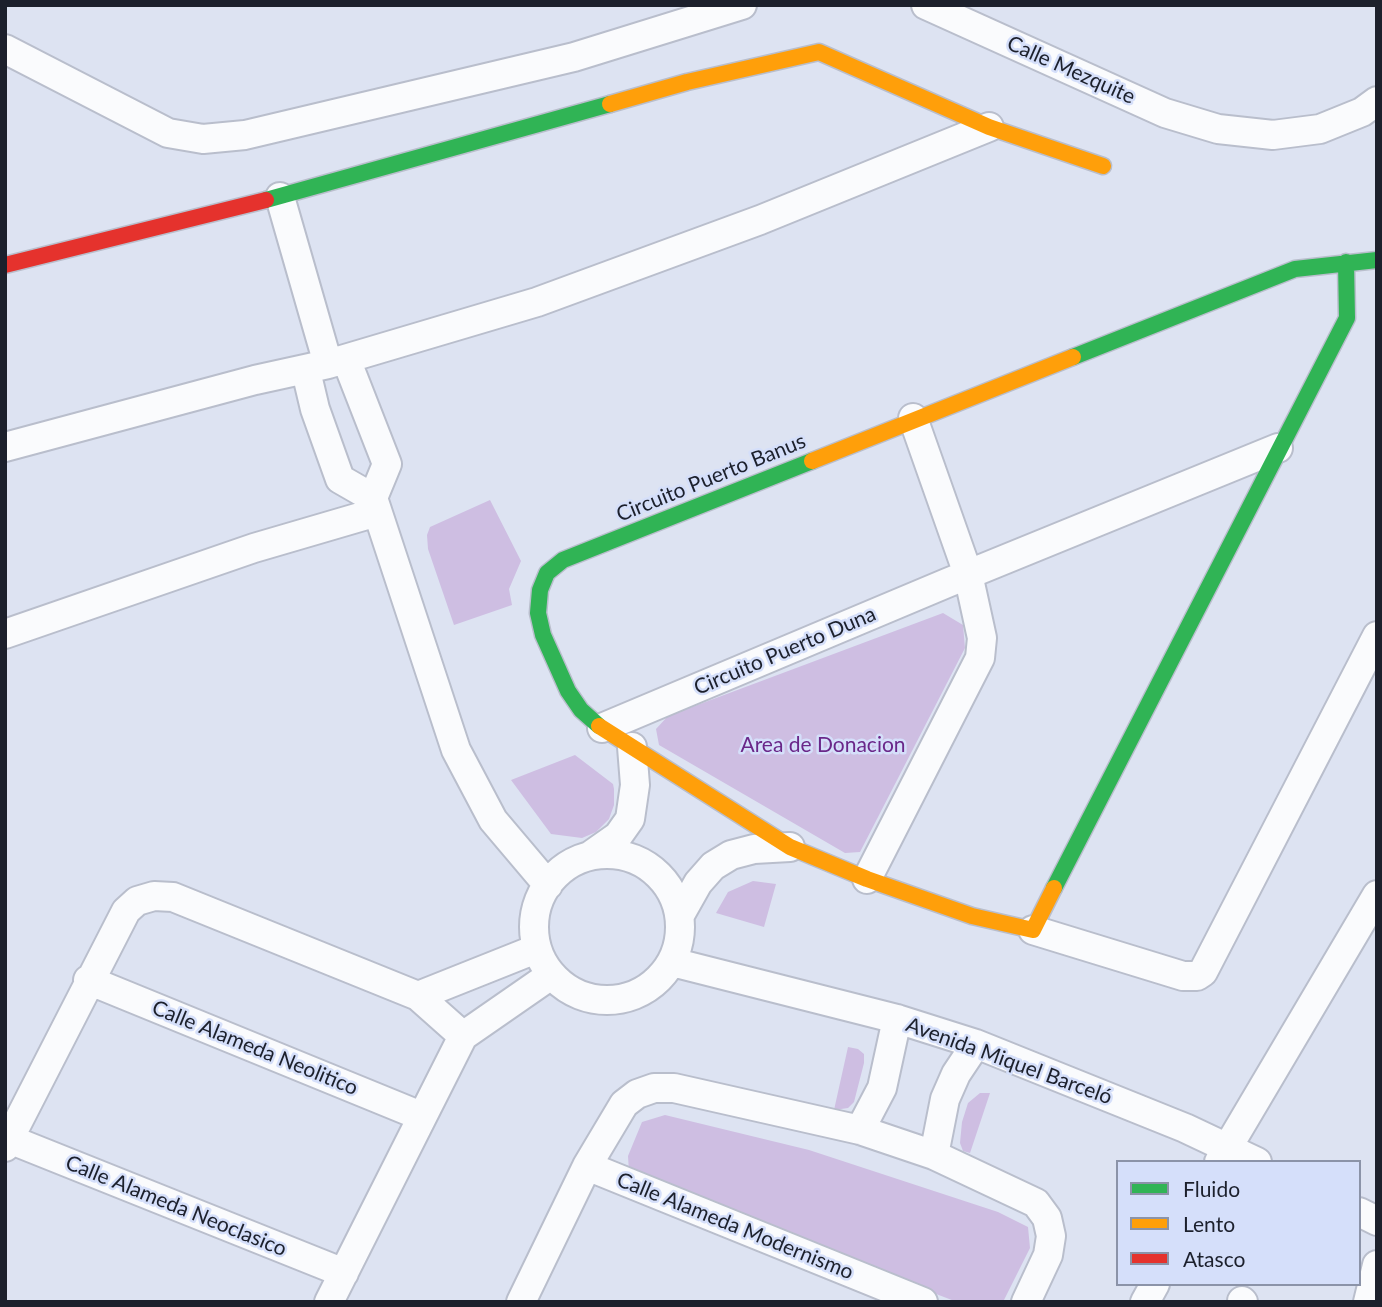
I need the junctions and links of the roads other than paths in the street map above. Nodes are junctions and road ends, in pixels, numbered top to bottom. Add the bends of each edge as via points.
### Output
1 (742, 5) edge
2 (926, 5) edge
3 (5, 48) edge
4 (1377, 101) edge
5 (989, 127) junction
6 (1103, 166) dead end
7 (280, 197) junction
8 (1377, 260) edge
9 (1346, 262) junction
10 (5, 265) edge
11 (327, 365) junction
12 (914, 418) junction
13 (5, 447) edge
14 (1278, 448) junction
15 (375, 505) junction
16 (968, 574) junction
17 (5, 634) edge
18 (1377, 636) edge
19 (602, 729) junction
20 (632, 747) junction
21 (790, 846) junction
22 (591, 855) junction
23 (867, 879) junction
24 (548, 885) junction
25 (1377, 895) edge
26 (680, 915) junction
27 (1369, 925) edge
28 (1033, 930) junction
29 (536, 949) junction
30 (672, 962) junction
31 (551, 975) junction
32 (88, 980) junction
33 (418, 996) junction
34 (898, 1019) junction
35 (463, 1036) junction
36 (976, 1044) junction
37 (421, 1116) junction
38 (860, 1130) junction
39 (7, 1143) edge
40 (1223, 1154) edge
41 (934, 1155) junction
42 (1248, 1160) edge
43 (587, 1166) junction
44 (1361, 1213) edge
45 (1377, 1221) edge
46 (1377, 1265) edge
47 (344, 1273) junction
48 (1153, 1286) edge
49 (329, 1302) edge
50 (522, 1302) edge
51 (923, 1302) edge
52 (1026, 1302) edge
53 (1145, 1302) edge
54 (1368, 1302) edge

1 - 3 street via 574,57 245,135 203,139 168,134
2 - 4 street, Calle Mezquite via 1165,113 1218,129 1273,135 1320,129
5 - 6 street
5 - 7 street via 819,52 687,82
5 - 11 street via 760,220 551,297
7 - 10 street
7 - 11 street
8 - 9 street, Circuito Puerto Banus
9 - 12 street, Circuito Puerto Banus via 1295,269
9 - 14 street via 1347,318
11 - 13 street
11 - 15 street via 387,464
11 - 15 street via 315,409 340,479
12 - 16 street
12 - 19 street, Circuito Puerto Banus via 563,560 547,573 539,601 543,635 568,691
14 - 16 street, Circuito Puerto Duna
14 - 28 street
15 - 17 street
15 - 24 street via 456,750 493,820
16 - 19 street, Circuito Puerto Duna
16 - 23 street via 982,638 980,658
18 - 28 street via 1203,972 1183,976
19 - 20 street, Circuito Puerto Banus
20 - 21 street, Circuito Puerto Banus
20 - 22 street via 635,785 630,819 618,836
21 - 23 street, Circuito Puerto Banus
21 - 26 street via 754,849 713,866
22 - 24 street
22 - 26 street via 615,853 658,873
23 - 28 street, Circuito Puerto Banus via 972,916
24 - 29 street via 533,919
25 - 27 street
26 - 30 street via 680,940
27 - 40 street
29 - 31 street
29 - 33 street
30 - 31 street via 640,993 618,1000 595,1000 570,991
30 - 34 street, Avenida Miquel Barceló
31 - 35 street
32 - 33 street via 126,911 137,901 154,896 173,897
32 - 37 street, Calle Alameda Neolitico
32 - 39 street
33 - 35 street
34 - 36 street, Avenida Miquel Barceló
34 - 38 street via 882,1088
35 - 37 street
36 - 40 street, Avenida Miquel Barceló
36 - 41 street via 945,1099
37 - 47 street
38 - 41 street
38 - 43 street via 674,1088 654,1088 624,1104
39 - 47 street, Calle Alameda Neoclasico
40 - 42 street, Avenida Miquel Barceló
41 - 52 street via 1036,1203 1047,1218 1051,1236 1048,1255
43 - 50 street
43 - 51 street, Calle Alameda Modernismo
44 - 45 street
46 - 54 street
47 - 49 street
48 - 53 street

